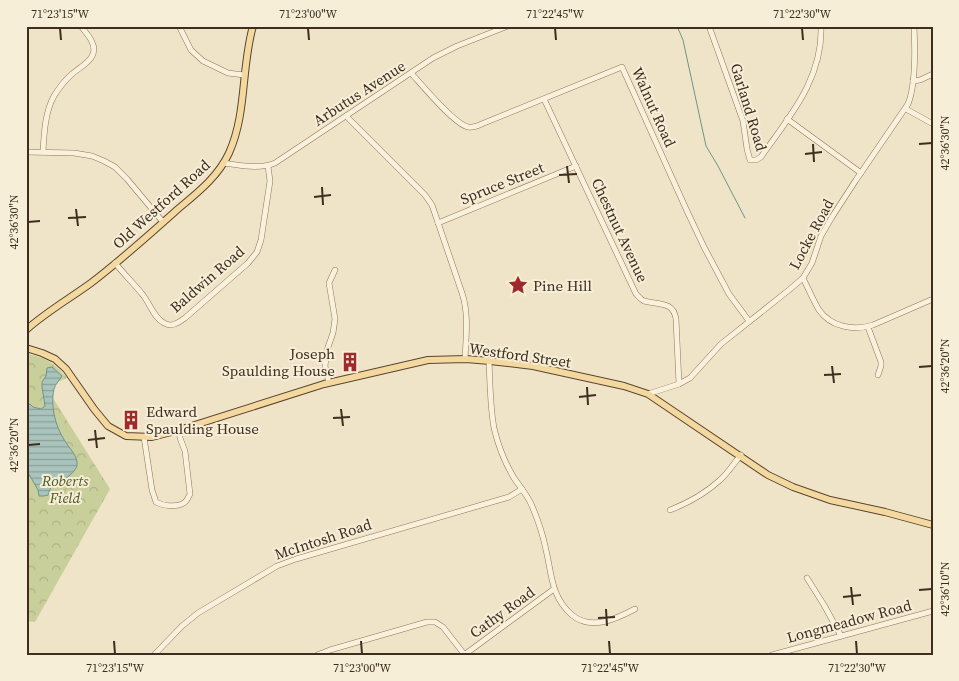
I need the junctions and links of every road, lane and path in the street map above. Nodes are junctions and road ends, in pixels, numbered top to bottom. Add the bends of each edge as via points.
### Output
1 (81, 26) edge
2 (179, 26) edge
3 (253, 26) edge
4 (508, 26) edge
5 (709, 26) edge
6 (822, 26) edge
7 (914, 26) edge
8 (411, 73) junction
9 (933, 74) edge
10 (244, 75) junction
11 (913, 81) junction
12 (544, 99) junction
13 (906, 109) junction
14 (346, 116) junction
15 (787, 119) junction
16 (933, 124) edge
17 (26, 152) edge
18 (43, 152) junction
19 (223, 164) junction
20 (268, 166) junction
21 (576, 166) junction
22 (861, 173) junction
23 (163, 222) junction
24 (438, 223) junction
25 (115, 263) junction
26 (335, 270) dead end
27 (803, 278) junction
28 (933, 299) edge
29 (749, 321) junction
30 (868, 327) junction
31 (26, 330) edge
32 (26, 348) edge
33 (465, 359) junction
34 (489, 360) junction
35 (878, 375) dead end
36 (329, 383) junction
37 (679, 384) junction
38 (648, 394) junction
39 (179, 430) junction
40 (144, 437) junction
41 (741, 456) junction
42 (522, 489) junction
43 (670, 510) dead end
44 (933, 525) edge
45 (807, 578) dead end
46 (554, 590) junction
47 (635, 609) dead end
48 (933, 611) edge
49 (842, 636) junction
50 (464, 654) edge
51 (154, 655) edge
52 (317, 655) edge
53 (772, 655) edge

1 - 18 street via 92,42 92,58 71,75 54,96 45,125
2 - 10 street via 191,50 203,61 228,73
3 - 10 main road, Old Westford Road
4 - 8 street, Arbutus Avenue via 449,50
5 - 15 street, Garland Road via 743,121 750,160 760,157
6 - 15 street, Garland Road via 821,50 812,78
7 - 11 street, Locke Road
8 - 12 street, Walnut Road via 467,127
8 - 14 street, Arbutus Avenue
9 - 11 street
10 - 19 main road, Old Westford Road via 237,128
11 - 13 street, Locke Road
12 - 21 street, Chestnut Avenue
12 - 29 street, Walnut Road via 622,67 704,247 729,294
13 - 16 street
13 - 22 street, Locke Road
14 - 20 street, Arbutus Avenue
14 - 24 street via 425,195
15 - 22 street
17 - 18 street
18 - 23 street via 74,153 104,160 115,167
19 - 20 street, Arbutus Avenue
19 - 23 main road, Old Westford Road via 202,188
20 - 25 street, Baldwin Road via 270,181 257,252 186,318 176,324 164,323
21 - 24 street, Spruce Street
21 - 37 street, Chestnut Avenue via 636,294 644,301 670,306 674,311
22 - 27 street, Locke Road via 821,236
23 - 25 main road, Old Westford Road
24 - 33 street via 465,305
25 - 31 main road, Old Westford Road
26 - 36 street via 329,283 335,319 325,366
27 - 29 street, Locke Road
27 - 30 street via 819,309 829,320 850,328
28 - 30 street
29 - 37 street, Locke Road via 721,344 690,378
30 - 35 street via 881,362
32 - 40 main road, Westford Street via 55,359 66,369 108,426 126,436
33 - 34 main road, Westford Street
33 - 36 main road, Westford Street via 428,360
34 - 38 main road, Westford Street via 533,366
34 - 42 street via 494,429 504,457
36 - 39 main road, Westford Street
37 - 38 street, Locke Road
38 - 41 main road, Westford Street
39 - 40 main road, Westford Street
39 - 40 street via 190,494 182,504 162,505 156,502
41 - 43 street via 714,485
41 - 44 main road, Westford Street via 768,475 803,492
42 - 46 street via 532,504 546,548
42 - 51 street, McIntosh Road via 509,496 277,566 198,613
45 - 49 street
46 - 47 street via 572,616 583,622 604,622
46 - 50 street, Cathy Road
48 - 49 street, Longmeadow Road
49 - 53 street, Longmeadow Road
50 - 52 street via 443,626 427,622

